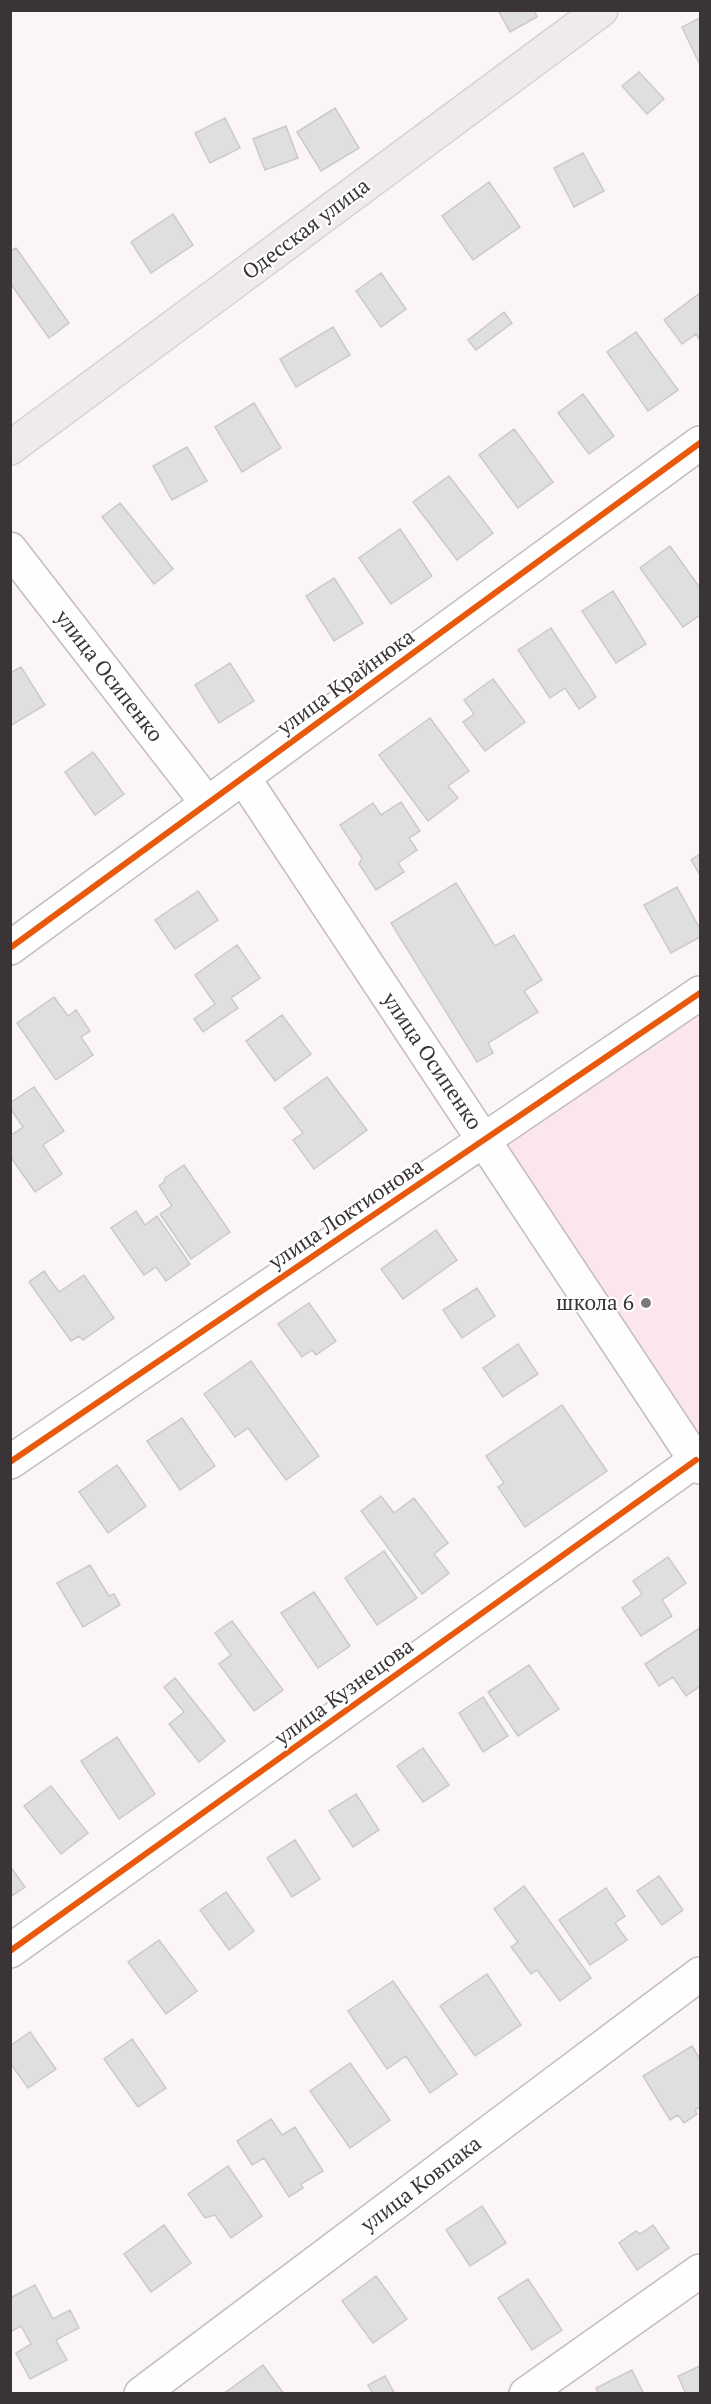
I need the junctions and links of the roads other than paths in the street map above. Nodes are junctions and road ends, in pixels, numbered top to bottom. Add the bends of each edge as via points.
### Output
1 (601, 10) edge
2 (700, 443) edge
3 (10, 448) edge
4 (10, 549) edge
5 (243, 777) junction
6 (207, 803) junction
7 (10, 948) edge
8 (700, 993) edge
9 (484, 1140) junction
10 (10, 1462) edge
11 (698, 1463) edge
12 (10, 1951) edge
13 (700, 1974) edge
14 (700, 2271) edge
15 (141, 2394) edge
16 (526, 2394) edge

1 - 3 main road, Одесская улица
2 - 5 street, улица Крайнюка
4 - 6 street, улица Осипенко
5 - 6 street, улица Крайнюка
5 - 9 street, улица Осипенко
6 - 7 street, улица Крайнюка
8 - 9 street, улица Локтионова
9 - 10 street, улица Локтионова
9 - 11 street, улица Осипенко
11 - 12 street, улица Кузнецова
13 - 15 street, улица Ковпака
14 - 16 street

